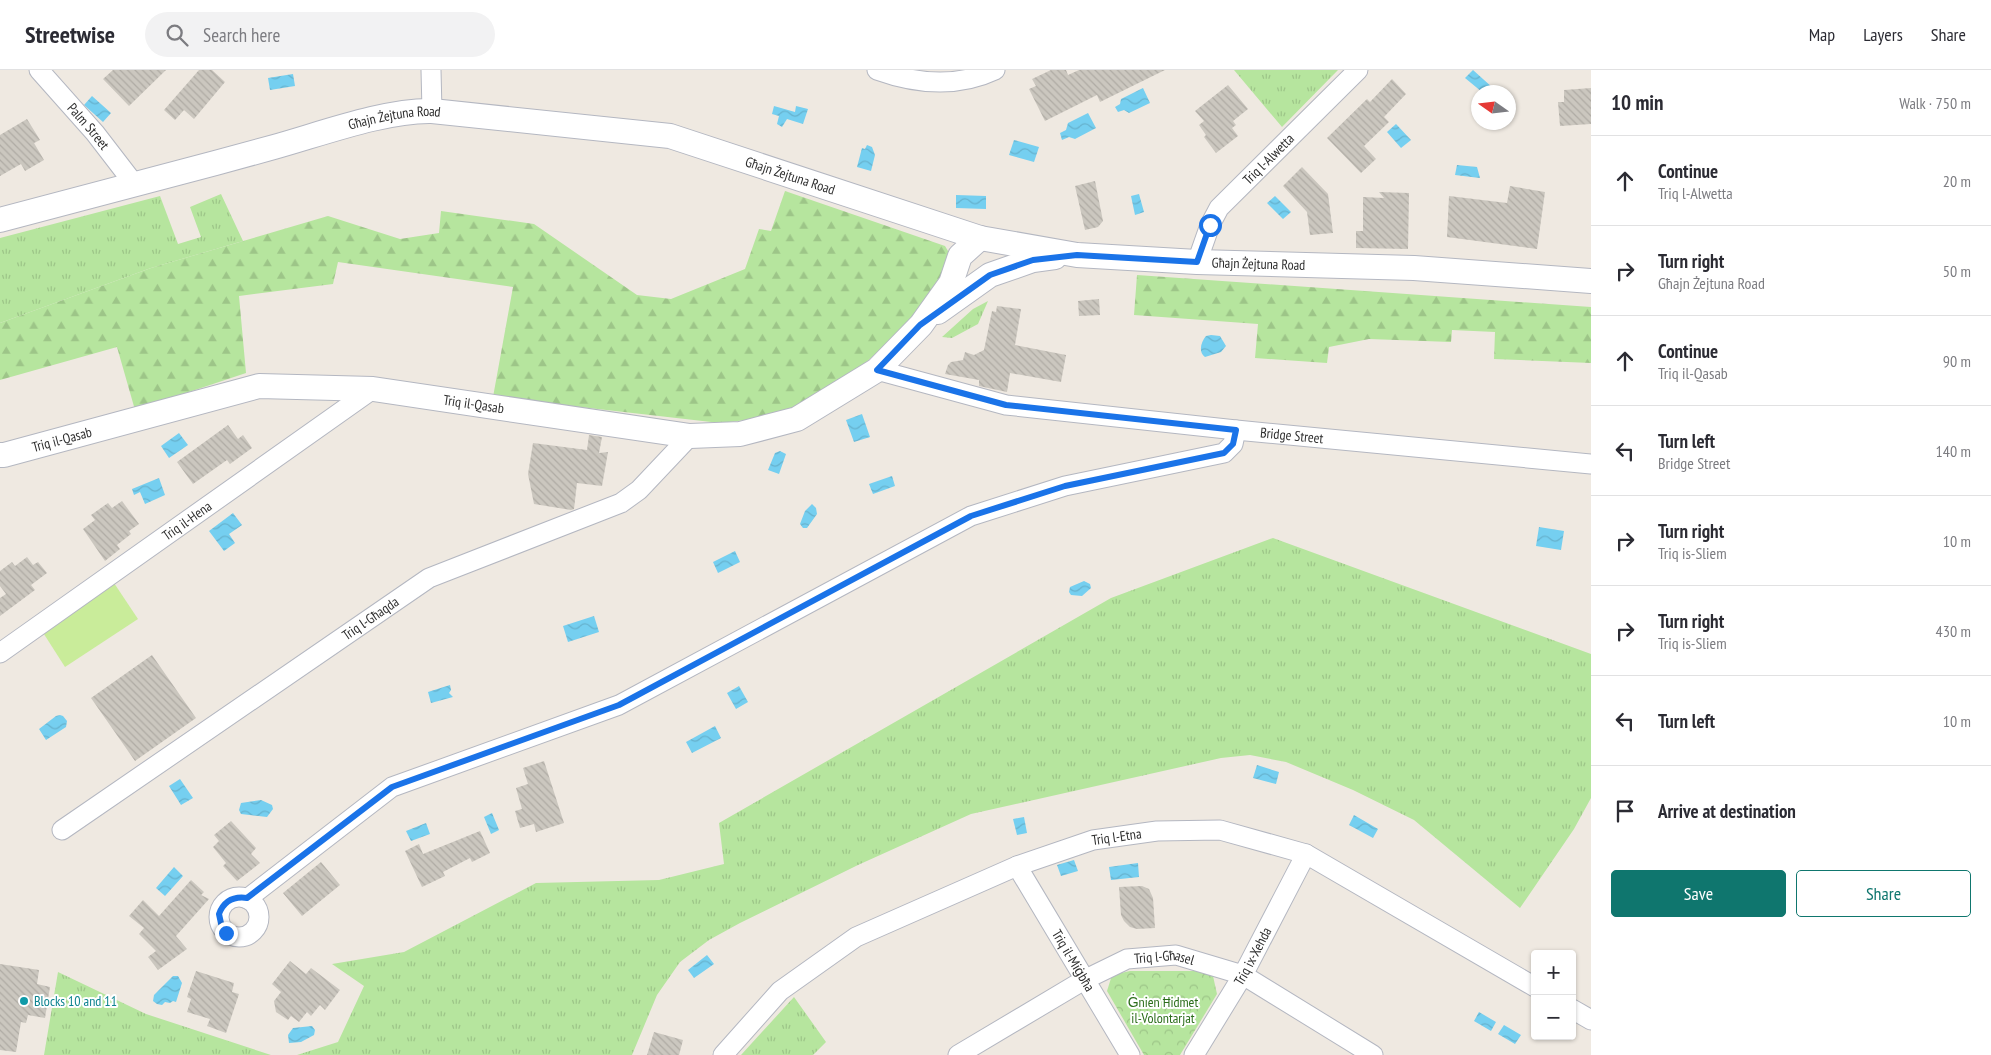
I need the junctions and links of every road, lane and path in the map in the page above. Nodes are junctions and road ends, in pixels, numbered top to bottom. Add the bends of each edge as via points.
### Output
1 (39, 70) edge
2 (431, 70) edge
3 (878, 70) edge
4 (994, 70) edge
5 (1358, 70) edge
6 (432, 111) junction
7 (135, 185) junction
8 (0, 220) edge
9 (990, 240) junction
10 (1077, 255) junction
11 (1197, 262) junction
12 (1008, 269) junction
13 (1591, 281) edge
14 (920, 325) junction
15 (877, 370) junction
16 (374, 389) junction
17 (1236, 430) junction
18 (690, 436) junction
19 (0, 455) edge
20 (1591, 464) edge
21 (0, 653) edge
22 (62, 830) dead end
23 (1306, 854) junction
24 (1017, 866) junction
25 (247, 898) dead end
26 (1243, 976) junction
27 (1084, 980) junction
28 (1531, 985) edge
29 (1576, 1011) edge
30 (1591, 1020) edge
31 (723, 1055) edge
32 (958, 1055) edge
33 (1130, 1055) edge
34 (1194, 1055) edge
35 (1373, 1055) edge

1 - 7 street, Palm Street via 95,133
2 - 6 street
3 - 4 street via 926,83 980,77
5 - 11 street, Triq l-Alwetta via 1219,208
6 - 7 street, Għajn Żejtuna Road via 415,111 372,120
6 - 9 street, Għajn Żejtuna Road via 670,136
7 - 8 street, Għajn Żejtuna Road
9 - 10 street, Għajn Żejtuna Road
9 - 12 street
9 - 14 street, Triq il-Qasab via 960,256 951,283
10 - 11 street, Għajn Żejtuna Road
10 - 12 street, Triq il-Qasab via 1033,260
11 - 13 street, Għajn Żejtuna Road via 1414,268
12 - 14 street, Triq il-Qasab via 990,275
14 - 15 street, Triq il-Qasab
15 - 17 street, Bridge Street via 1006,405
15 - 18 street, Triq il-Qasab via 797,419 740,434
16 - 18 street, Triq il-Qasab
16 - 19 street, Triq il-Qasab via 259,386
16 - 21 street, Triq il-Hena
17 - 20 street, Bridge Street
17 - 25 street via 1233,444 1224,453 1065,486 971,516 619,705 392,787
18 - 22 street, Triq l-Għaqda via 639,490 620,503 429,578
23 - 24 street, Triq l-Etna via 1220,830 1157,831 1093,840
23 - 26 street, Triq ix-Xehda
23 - 28 street, Triq l-Etna
24 - 27 street, Triq il-Miġbħa
24 - 31 street, Triq l-Etna via 856,937 780,990
26 - 27 street, Triq l-Għasel via 1176,955 1127,959
26 - 34 street, Triq ix-Xehda
26 - 35 street, Triq l-Għasel
27 - 32 street, Triq l-Għasel
27 - 33 street, Triq il-Miġbħa
29 - 30 street

